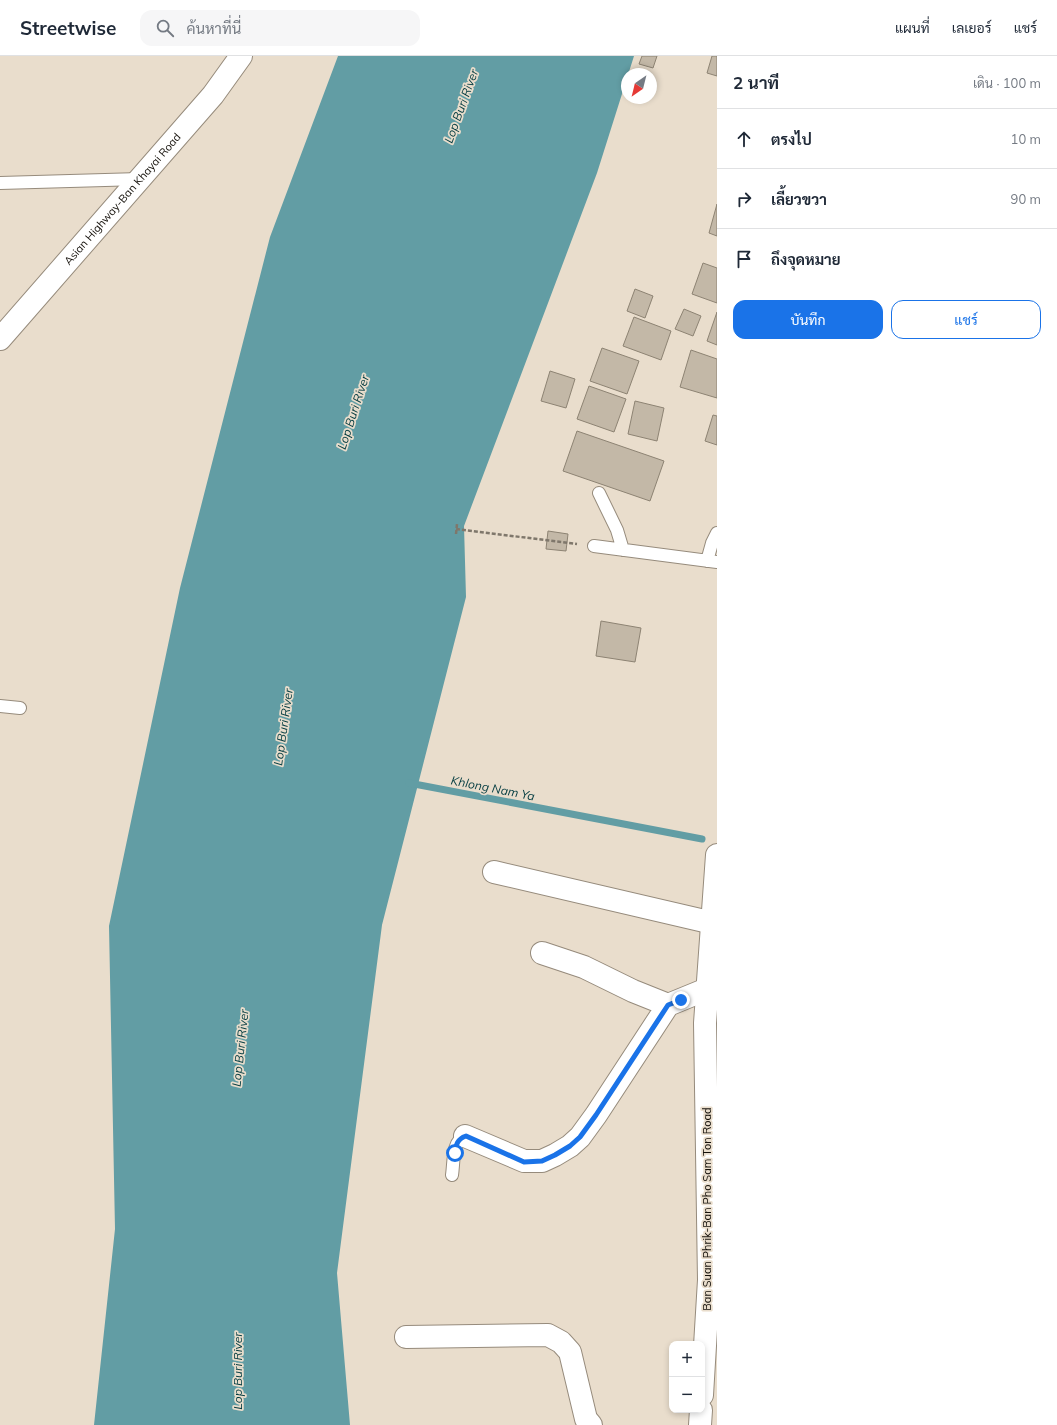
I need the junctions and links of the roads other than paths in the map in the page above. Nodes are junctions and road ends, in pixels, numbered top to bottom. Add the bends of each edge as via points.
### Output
1 (241, 56) edge
2 (140, 179) junction
3 (0, 183) edge
4 (0, 339) edge
5 (599, 493) dead end
6 (717, 533) edge
7 (594, 546) road end
8 (623, 550) junction
9 (712, 561) edge
10 (0, 706) edge
11 (20, 708) dead end
12 (717, 855) edge
13 (494, 872) dead end
14 (713, 923) junction
15 (542, 954) dead end
16 (707, 989) junction
17 (668, 1005) junction
18 (711, 1023) edge
19 (466, 1136) joint
20 (452, 1175) dead end
21 (713, 1281) edge
22 (406, 1337) dead end
23 (704, 1377) edge
24 (701, 1413) edge
25 (591, 1425) edge
26 (700, 1425) edge

1 - 2 street, Asian Highway-Ban Khayai Road via 213,96
2 - 3 lane
2 - 4 street, Asian Highway-Ban Khayai Road
5 - 8 lane via 617,530
6 - 9 lane via 712,542
7 - 8 lane
8 - 9 lane
10 - 11 lane
12 - 14 street, Ban Suan Phrik-Ban Pho Sam Ton Road
13 - 14 street
14 - 16 street, Ban Suan Phrik-Ban Pho Sam Ton Road
15 - 17 street via 584,967
16 - 17 street
16 - 18 street, Ban Suan Phrik-Ban Pho Sam Ton Road
17 - 19 street via 596,1115 570,1146 542,1161 524,1162
18 - 21 street, Ban Suan Phrik-Ban Pho Sam Ton Road
19 - 20 lane via 457,1143
21 - 23 street, Ban Suan Phrik-Ban Pho Sam Ton Road
22 - 25 street via 548,1335 561,1342 570,1352 586,1419
24 - 26 street

